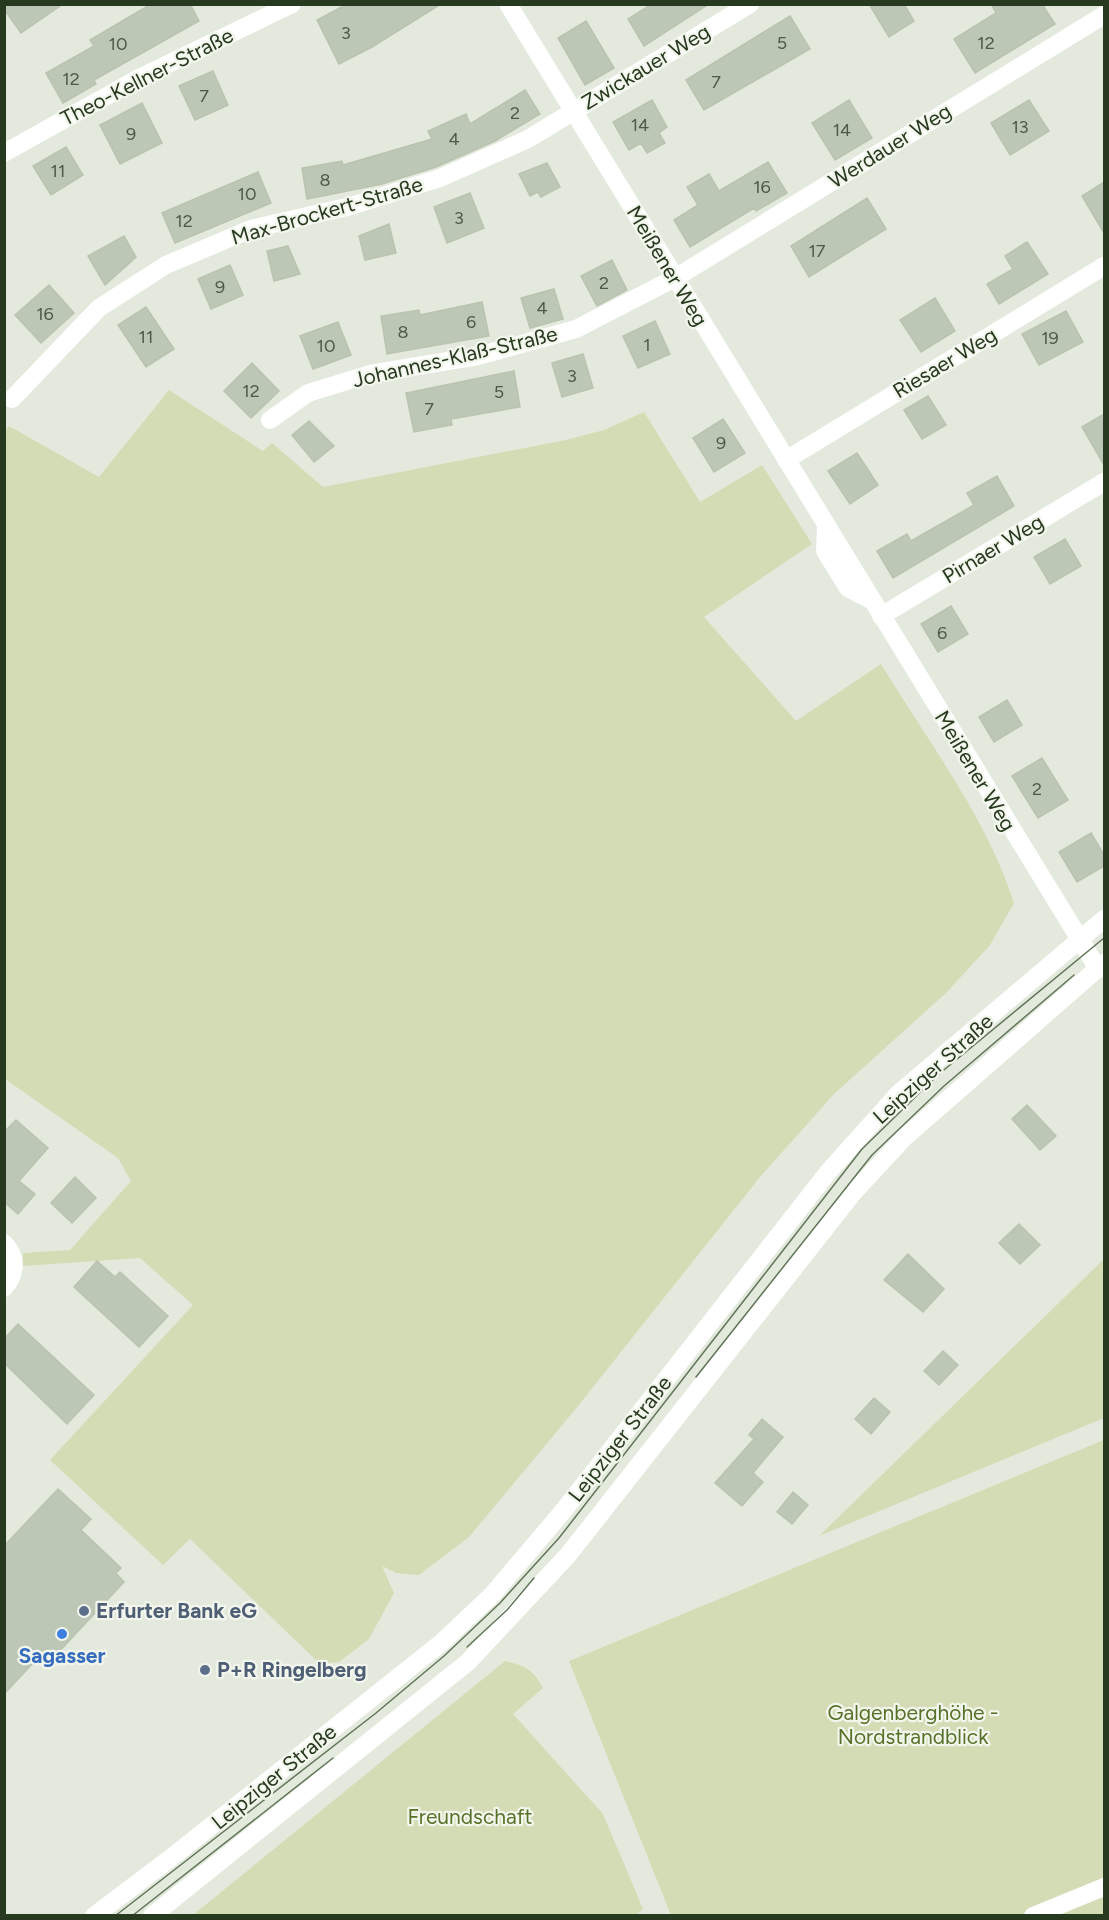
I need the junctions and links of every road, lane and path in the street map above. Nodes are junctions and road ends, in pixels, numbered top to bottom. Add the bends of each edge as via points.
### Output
1 (292, 4) edge
2 (508, 4) edge
3 (750, 4) edge
4 (1104, 15) edge
5 (573, 111) junction
6 (4, 153) edge
7 (1104, 266) edge
8 (675, 278) junction
9 (12, 399) dead end
10 (270, 420) dead end
11 (786, 460) junction
12 (1104, 482) edge
13 (880, 616) junction
14 (1104, 919) edge
15 (1079, 942) junction
16 (1101, 966) edge
17 (4, 1243) edge
18 (4, 1288) edge
19 (1104, 1887) edge
20 (94, 1916) edge
21 (152, 1916) edge
22 (1033, 1916) edge

1 - 6 street, Theo-Kellner-Straße via 139,78
2 - 5 street, Meißener Weg
3 - 5 street, Zwickauer Weg
4 - 8 street, Werdauer Weg
5 - 8 street, Meißener Weg
5 - 9 street, Max-Brockert-Straße via 528,139 440,178 351,206 251,229 166,265 99,308
7 - 11 street, Riesaer Weg
8 - 10 street, Johannes-Klaß-Straße via 576,329 478,356 370,374 308,393
8 - 11 street, Meißener Weg
11 - 13 street, Meißener Weg via 826,527 825,551 848,588 871,600
12 - 13 street, Pirnaer Weg
13 - 15 street, Meißener Weg
14 - 15 street, Leipziger Straße
15 - 16 street, Meißener Weg
15 - 20 street, Leipziger Straße via 899,1094 837,1162 564,1510 492,1595 441,1643
16 - 21 street, Leipziger Straße via 905,1137 853,1193 568,1555 468,1662
17 - 18 street via 14,1260 13,1279
19 - 22 street

